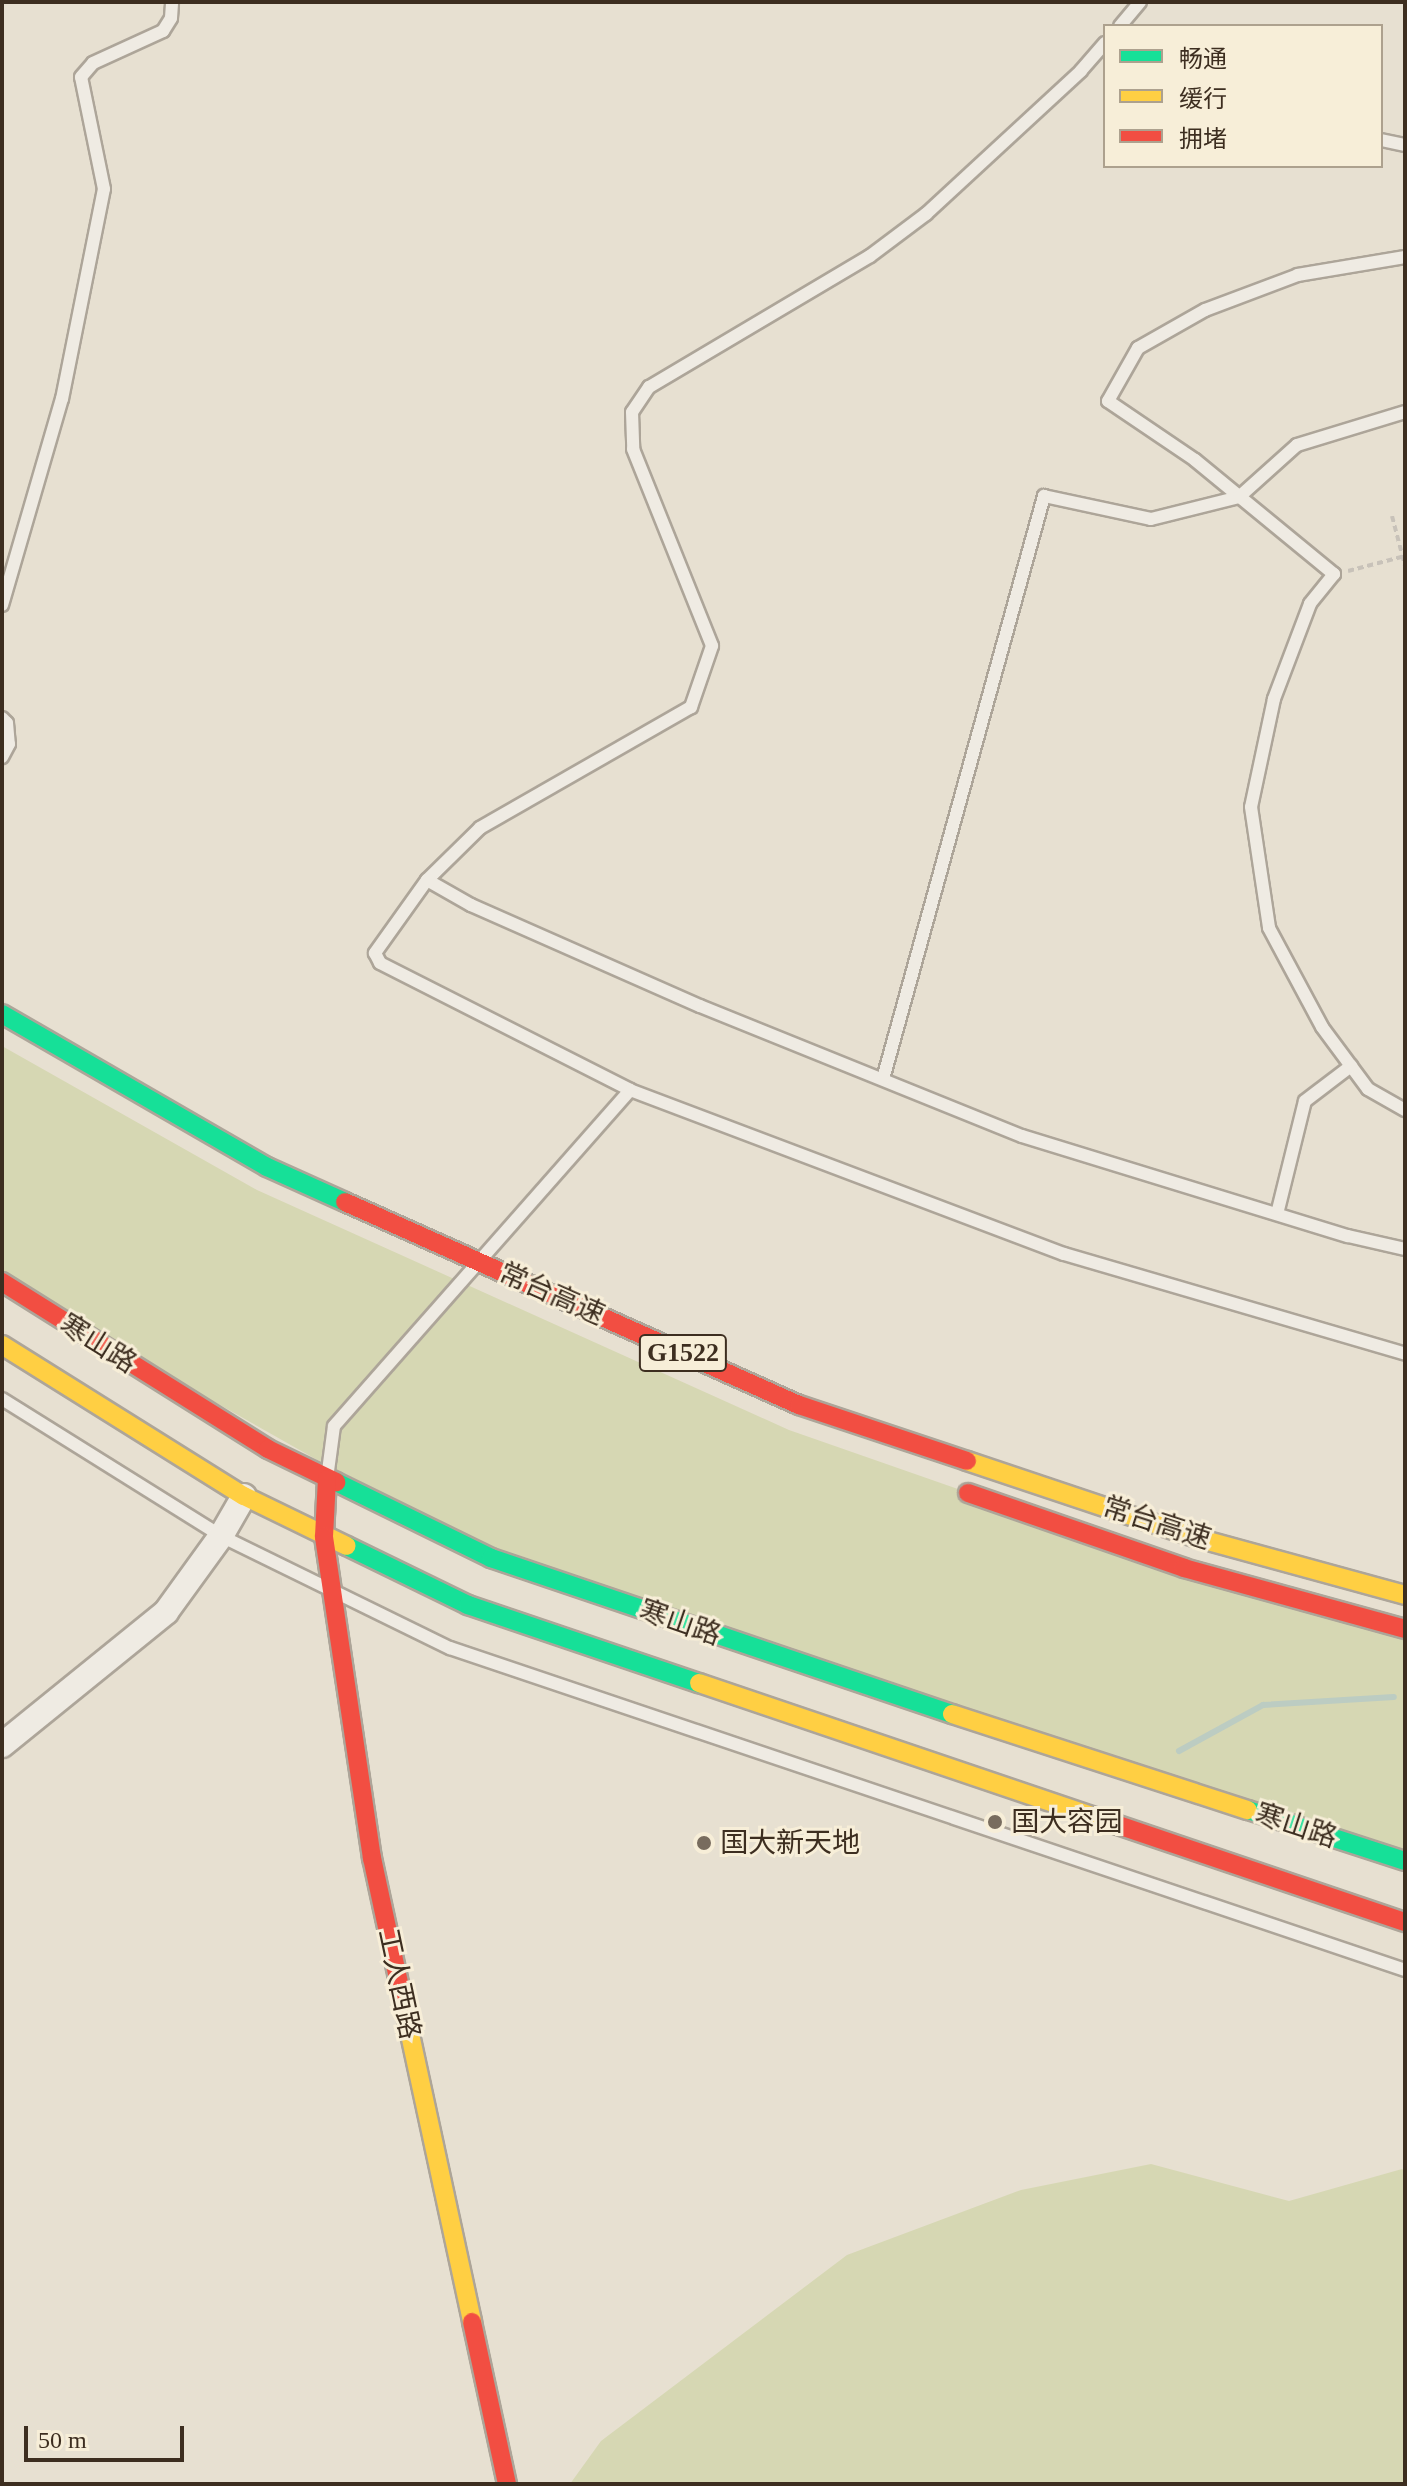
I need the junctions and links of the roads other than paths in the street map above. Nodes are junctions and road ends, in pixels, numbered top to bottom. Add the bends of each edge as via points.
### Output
1 (172, 2) edge
2 (1140, 2) edge
3 (1122, 24) edge
4 (1103, 45) edge
5 (1383, 140) edge
6 (1405, 145) edge
7 (1405, 257) edge
8 (1405, 412) edge
9 (1239, 497) junction
10 (2, 605) edge
11 (2, 718) edge
12 (2, 757) edge
13 (427, 880) junction
14 (2, 1014) edge
15 (1351, 1066) junction
16 (883, 1079) junction
17 (630, 1090) junction
18 (1405, 1110) edge
19 (1277, 1214) junction
20 (1405, 1249) edge
21 (444, 1275) dead end
22 (2, 1282) edge
23 (473, 1287) dead end
24 (2, 1345) edge
25 (1405, 1354) edge
26 (2, 1399) edge
27 (327, 1479) junction
28 (950, 1486) dead end
29 (244, 1496) junction
30 (221, 1536) junction
31 (324, 1537) junction
32 (332, 1593) junction
33 (1405, 1595) edge
34 (1405, 1629) edge
35 (2, 1745) edge
36 (1405, 1861) edge
37 (1405, 1922) edge
38 (1405, 1970) edge
39 (507, 2484) edge

1 - 10 lane via 163,31 93,63 81,77 104,189 62,399
2 - 3 lane
4 - 13 lane via 926,214 881,248 649,387 632,412 633,449 712,646 691,707 480,828
5 - 6 lane
7 - 9 lane via 1298,275 1205,310 1138,348 1108,401
8 - 9 lane via 1297,445
9 - 15 lane via 1334,574 1310,604 1274,699 1251,807 1269,928 1322,1027
9 - 16 lane via 1151,519 1044,496
11 - 12 lane via 9,744
13 - 16 lane via 471,905 700,1006
13 - 17 lane via 375,953 380,963
14 - 33 main road, 常台高速 / G1522 via 267,1167 799,1405 1197,1538
15 - 18 lane via 1368,1089
15 - 19 lane via 1305,1101
16 - 19 lane via 1022,1136
17 - 25 lane via 1064,1254
17 - 27 lane via 334,1426
19 - 20 lane
21 - 23 main road, 常台高速
22 - 27 main road, 寒山路 via 268,1449
24 - 29 main road, 寒山路
26 - 30 lane
27 - 31 main road, 工人西路
27 - 36 main road, 寒山路 via 491,1558
28 - 34 main road, 常台高速 via 1184,1568
29 - 30 street
29 - 31 main road, 寒山路
30 - 32 lane
30 - 35 street via 166,1612
31 - 32 main road, 工人西路
31 - 37 main road, 寒山路 via 468,1605
32 - 38 lane via 450,1648
32 - 39 main road, 工人西路 via 372,1858

